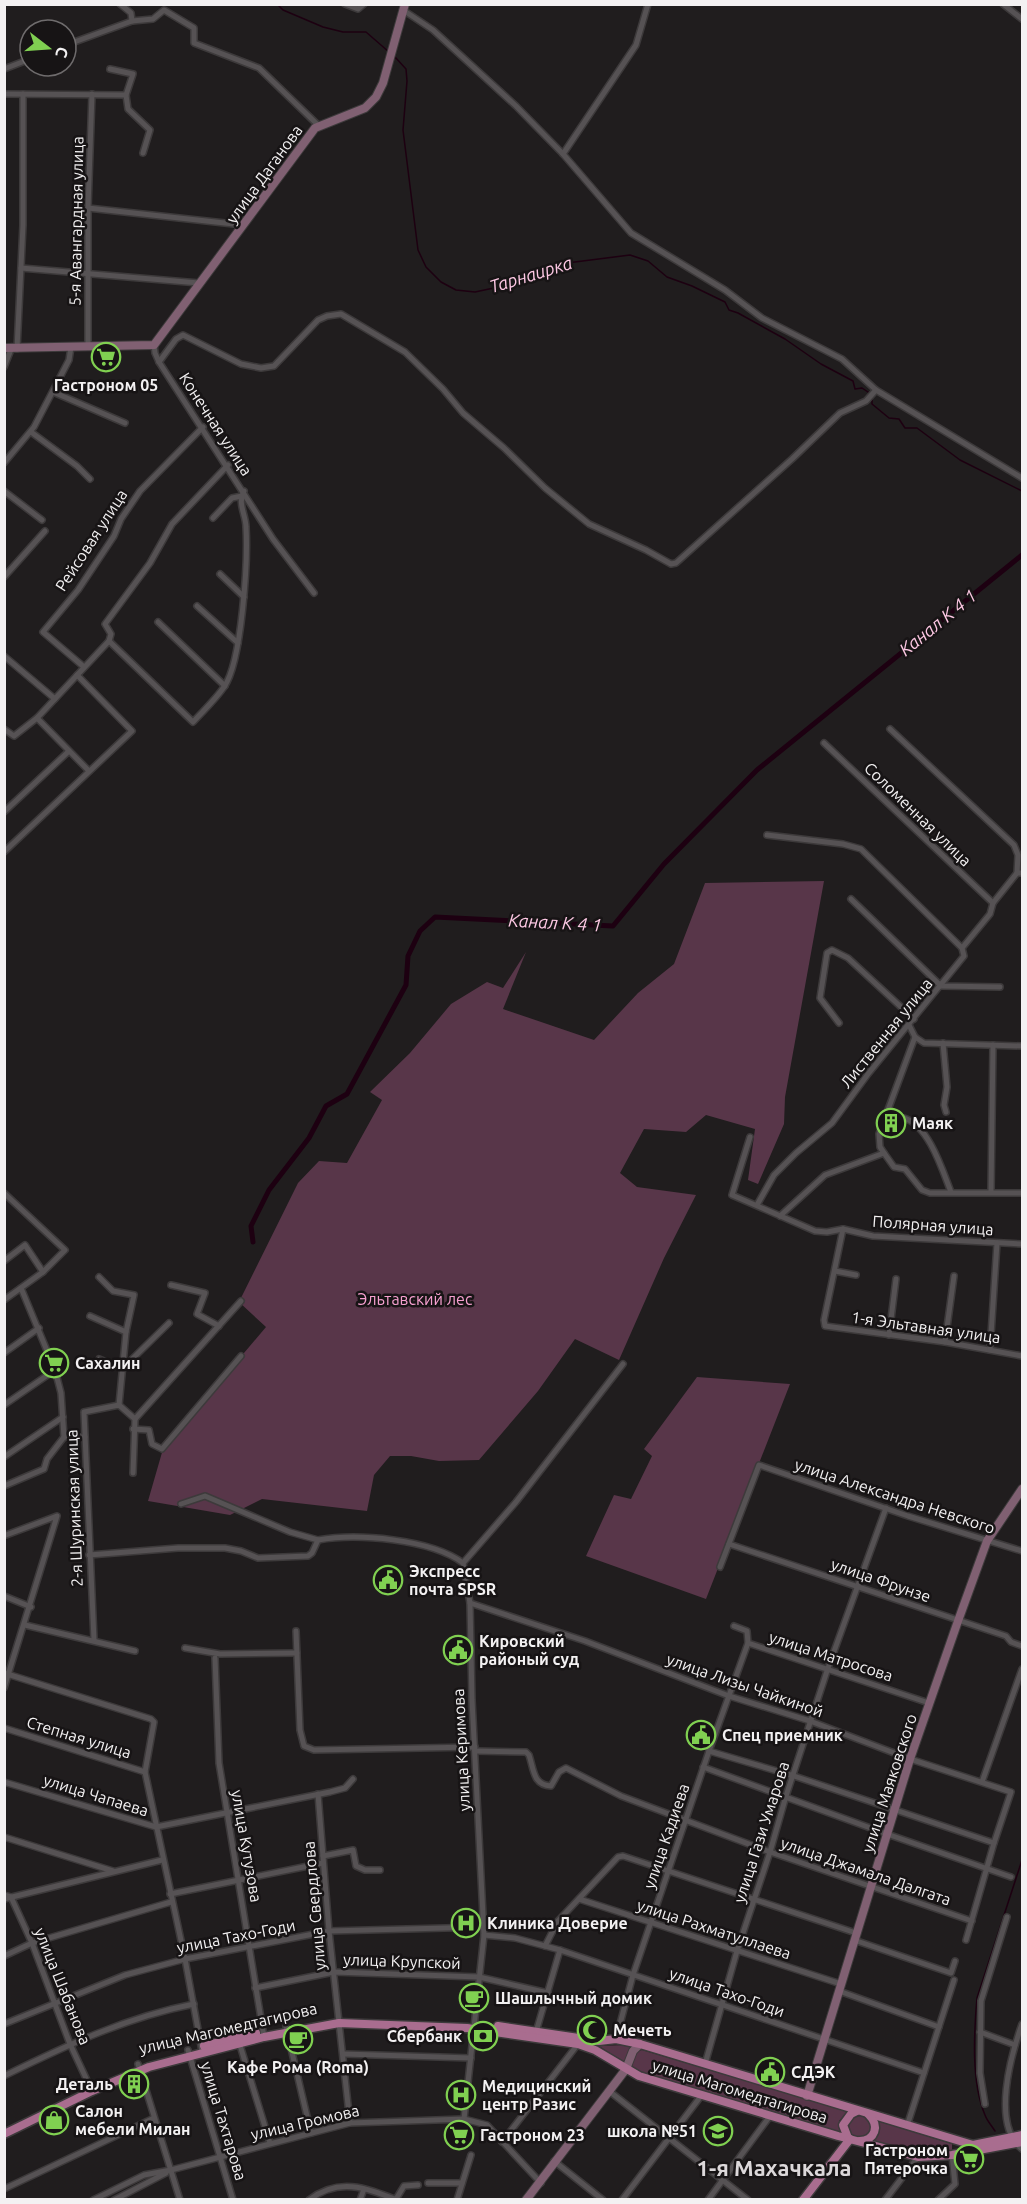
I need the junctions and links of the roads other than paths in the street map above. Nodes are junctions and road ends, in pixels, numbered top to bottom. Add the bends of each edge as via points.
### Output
1 (120, 4) edge
2 (345, 4) edge
3 (364, 4) edge
4 (648, 4) edge
5 (1003, 4) edge
6 (164, 7) edge
7 (404, 7) edge
8 (1023, 19) edge
9 (132, 21) junction
10 (78, 41) edge
11 (110, 69) dead end
12 (4, 94) edge
13 (23, 94) junction
14 (92, 94) junction
15 (126, 95) junction
16 (319, 125) junction
17 (143, 153) dead end
18 (563, 154) junction
19 (88, 208) junction
20 (242, 225) junction
21 (21, 268) junction
22 (88, 274) junction
23 (199, 284) junction
24 (154, 345) junction
25 (88, 347) junction
26 (11, 348) edge
27 (71, 348) junction
28 (159, 362) junction
29 (4, 367) edge
30 (876, 390) junction
31 (53, 392) junction
32 (125, 423) dead end
33 (203, 427) junction
34 (31, 432) junction
35 (4, 463) edge
36 (228, 465) junction
37 (90, 478) dead end
38 (1023, 478) edge
39 (4, 491) edge
40 (243, 493) junction
41 (213, 518) dead end
42 (42, 520) dead end
43 (45, 531) dead end
44 (6, 573) edge
45 (220, 574) dead end
46 (314, 593) dead end
47 (244, 597) junction
48 (197, 606) dead end
49 (158, 622) dead end
50 (109, 641) junction
51 (238, 643) junction
52 (4, 656) edge
53 (84, 667) junction
54 (77, 675) junction
55 (225, 686) junction
56 (55, 699) junction
57 (37, 718) junction
58 (890, 729) dead end
59 (6, 732) edge
60 (824, 743) dead end
61 (69, 751) junction
62 (89, 771) junction
63 (4, 812) edge
64 (767, 835) dead end
65 (4, 852) edge
66 (1020, 873) edge
67 (851, 899) dead end
68 (993, 903) junction
69 (962, 948) junction
70 (941, 986) junction
71 (1000, 987) dead end
72 (914, 1018) junction
73 (839, 1023) dead end
74 (909, 1025) junction
75 (915, 1037) junction
76 (943, 1043) junction
77 (993, 1045) junction
78 (1023, 1046) edge
79 (946, 1112) dead end
80 (904, 1118) dead end
81 (750, 1137) dead end
82 (884, 1153) junction
83 (951, 1192) junction
84 (992, 1192) junction
85 (4, 1193) edge
86 (1023, 1193) edge
87 (12, 1198) junction
88 (4, 1204) edge
89 (757, 1205) junction
90 (780, 1216) junction
91 (843, 1229) junction
92 (997, 1243) junction
93 (1023, 1244) edge
94 (4, 1261) edge
95 (835, 1271) junction
96 (43, 1272) junction
97 (856, 1275) dead end
98 (954, 1276) dead end
99 (99, 1277) dead end
100 (896, 1278) dead end
101 (171, 1285) dead end
102 (21, 1288) junction
103 (4, 1300) edge
104 (241, 1301) dead end
105 (90, 1316) dead end
106 (168, 1323) dead end
107 (219, 1326) junction
108 (39, 1328) junction
109 (126, 1332) junction
110 (889, 1335) junction
111 (945, 1342) junction
112 (990, 1350) junction
113 (4, 1353) edge
114 (241, 1356) dead end
115 (1023, 1356) edge
116 (99, 1359) dead end
117 (623, 1364) dead end
118 (123, 1368) junction
119 (55, 1370) junction
120 (4, 1405) edge
121 (119, 1405) junction
122 (63, 1417) junction
123 (135, 1419) junction
124 (133, 1429) junction
125 (64, 1437) junction
126 (85, 1437) junction
127 (4, 1457) edge
128 (132, 1473) dead end
129 (4, 1486) edge
130 (1023, 1489) edge
131 (181, 1504) dead end
132 (886, 1508) junction
133 (6, 1535) edge
134 (318, 1540) junction
135 (987, 1541) junction
136 (729, 1544) junction
137 (1023, 1551) edge
138 (89, 1555) junction
139 (464, 1563) junction
140 (720, 1567) dead end
141 (857, 1586) junction
142 (4, 1596) edge
143 (470, 1603) junction
144 (31, 1606) junction
145 (958, 1621) junction
146 (25, 1625) junction
147 (735, 1626) dead end
148 (296, 1631) dead end
149 (94, 1640) junction
150 (748, 1642) junction
151 (1023, 1646) edge
152 (185, 1648) dead end
153 (135, 1651) dead end
154 (297, 1653) junction
155 (215, 1658) dead end
156 (828, 1668) junction
157 (1023, 1669) edge
158 (7, 1673) edge
159 (4, 1688) edge
160 (729, 1695) junction
161 (929, 1703) junction
162 (810, 1721) junction
163 (4, 1728) edge
164 (475, 1749) junction
165 (709, 1751) junction
166 (910, 1759) junction
167 (703, 1767) junction
168 (145, 1772) junction
169 (794, 1776) junction
170 (353, 1779) dead end
171 (4, 1782) edge
172 (982, 1782) junction
173 (318, 1794) junction
174 (786, 1796) junction
175 (894, 1811) junction
176 (227, 1812) junction
177 (686, 1819) junction
178 (156, 1827) junction
179 (887, 1834) junction
180 (4, 1837) edge
181 (994, 1843) junction
182 (770, 1852) junction
183 (323, 1856) junction
184 (162, 1860) junction
185 (323, 1863) junction
186 (987, 1868) junction
187 (380, 1870) dead end
188 (668, 1870) junction
189 (115, 1871) junction
190 (1011, 1876) dead end
191 (239, 1881) junction
192 (870, 1887) junction
193 (170, 1894) junction
194 (7, 1897) edge
195 (579, 1899) junction
196 (754, 1900) junction
197 (171, 1902) junction
198 (1007, 1917) dead end
199 (972, 1921) junction
200 (651, 1922) junction
201 (484, 1927) junction
202 (329, 1931) junction
203 (484, 1935) junction
204 (855, 1936) junction
205 (966, 1940) dead end
206 (32, 1943) junction
207 (545, 1946) junction
208 (250, 1947) junction
209 (560, 1950) junction
210 (737, 1951) junction
211 (4, 1956) edge
212 (185, 1959) junction
213 (955, 1961) dead end
214 (334, 1972) junction
215 (633, 1975) junction
216 (479, 1977) junction
217 (954, 1980) dead end
218 (255, 1988) junction
219 (840, 1988) junction
220 (548, 1993) junction
221 (55, 2002) junction
222 (722, 2003) junction
223 (194, 2004) junction
224 (339, 2020) junction
225 (4, 2024) edge
226 (1023, 2024) edge
227 (473, 2025) junction
228 (939, 2027) junction
229 (286, 2030) junction
230 (980, 2032) junction
231 (264, 2034) junction
232 (535, 2036) junction
233 (616, 2039) junction
234 (824, 2039) junction
235 (239, 2040) junction
236 (70, 2044) junction
237 (578, 2044) junction
238 (640, 2044) junction
239 (1015, 2045) junction
240 (202, 2050) junction
241 (189, 2053) junction
242 (344, 2054) junction
243 (471, 2058) junction
244 (705, 2064) junction
245 (139, 2067) junction
246 (627, 2070) junction
247 (924, 2073) junction
248 (4, 2076) edge
249 (91, 2088) junction
250 (610, 2092) junction
251 (701, 2096) junction
252 (807, 2096) junction
253 (985, 2104) dead end
254 (857, 2111) junction
255 (869, 2114) junction
256 (770, 2116) junction
257 (154, 2118) junction
258 (464, 2119) junction
259 (350, 2123) junction
260 (907, 2126) junction
261 (4, 2128) edge
262 (311, 2133) junction
263 (4, 2134) edge
264 (668, 2139) junction
265 (853, 2140) junction
266 (1019, 2141) edge
267 (502, 2142) junction
268 (270, 2143) junction
269 (973, 2148) junction
270 (471, 2155) dead end
271 (952, 2155) junction
272 (220, 2156) junction
273 (918, 2157) junction
274 (555, 2162) junction
275 (171, 2170) junction
276 (722, 2180) junction
277 (462, 2182) junction
278 (540, 2182) junction
279 (428, 2183) dead end
280 (418, 2185) dead end
281 (4, 2189) edge
282 (364, 2189) junction
283 (93, 2199) edge
284 (114, 2199) edge
285 (180, 2199) edge
286 (233, 2199) edge
287 (309, 2199) edge
288 (360, 2199) edge
289 (396, 2199) edge
290 (457, 2199) edge
291 (529, 2199) edge
292 (603, 2199) edge
293 (622, 2199) edge
294 (708, 2199) edge
295 (748, 2199) edge
296 (803, 2199) edge
297 (810, 2199) edge
298 (885, 2199) edge
299 (938, 2199) edge

1 - 9 street via 131,13
2 - 3 street via 358,9
4 - 18 street via 636,45
5 - 8 street
6 - 9 street via 153,19
6 - 16 street via 194,28 194,43 259,68
7 - 16 main road, улица Даганова via 384,83 376,97 365,108
7 - 18 street via 516,106
9 - 10 street
11 - 15 street via 133,74
12 - 13 street
13 - 14 street
13 - 21 street
14 - 15 street
14 - 19 street, 5-я Авангардная улица
15 - 17 street via 128,109 150,130
16 - 20 main road, улица Даганова
18 - 30 street via 631,232 725,290 762,318 842,359
19 - 20 street
19 - 22 street, 5-я Авангардная улица
20 - 23 main road, улица Даганова
21 - 22 street
21 - 26 street
22 - 23 street
22 - 25 street, 5-я Авангардная улица
23 - 24 main road, улица Даганова
24 - 25 main road
24 - 28 street, Конечная улица
25 - 27 main road
26 - 27 main road
26 - 29 street
27 - 31 street
28 - 30 street via 183,335 241,364 274,366 318,320 341,314 405,352 463,413 589,524 671,564 718,527 840,413 866,401
28 - 33 street, Конечная улица
30 - 38 street
31 - 32 street
31 - 34 street
33 - 36 street, Конечная улица
33 - 53 street, Рейсовая улица via 140,491 78,590 43,632
34 - 35 street
34 - 37 street
36 - 40 street, Конечная улица
36 - 50 street via 172,524 150,563 105,624 111,634
39 - 42 street
40 - 41 street via 231,498
40 - 46 street
40 - 47 street, Конечная улица
43 - 44 street
45 - 47 street
47 - 51 street, Конечная улица
48 - 51 street
49 - 55 street
50 - 53 street
50 - 55 street, Конечная улица via 192,722
51 - 55 street, Конечная улица
52 - 56 street
53 - 54 street
54 - 56 street
54 - 62 street via 132,731
56 - 57 street
57 - 59 street via 14,736
57 - 61 street
58 - 66 street via 1014,845
60 - 68 street, Соломенная улица
61 - 62 street
61 - 63 street
62 - 65 street
64 - 69 street via 861,849
66 - 68 street, Лиственная улица
67 - 70 street
68 - 69 street, Лиственная улица via 990,914
69 - 70 street, Лиственная улица via 964,956
70 - 71 street
70 - 72 street, Лиственная улица
72 - 73 street via 848,958 832,950 828,953 820,998
72 - 74 street, Лиственная улица
74 - 75 street
74 - 89 street, Лиственная улица via 832,1123 774,1175
75 - 76 street via 919,1042
75 - 82 street via 879,1134
76 - 77 street
76 - 79 street
77 - 78 street
77 - 84 street
80 - 83 street via 920,1126
81 - 89 street, Полярная улица via 732,1195
82 - 83 street via 894,1167 905,1169 922,1190
82 - 90 street via 825,1175
83 - 84 street
84 - 86 street
85 - 87 street
87 - 88 street
87 - 96 street via 65,1250
89 - 90 street, Полярная улица
90 - 91 street, Полярная улица via 815,1231
91 - 92 street, Полярная улица via 873,1236
91 - 95 street
92 - 93 street, Полярная улица
92 - 112 street
94 - 96 street via 25,1245
95 - 97 street
95 - 110 street, 1-я Эльтавная улица via 825,1326
96 - 102 street
98 - 111 street
99 - 109 street via 113,1291 134,1295
100 - 110 street
101 - 107 street via 205,1293 197,1314
102 - 103 street
102 - 108 street
104 - 107 street
105 - 109 street
106 - 118 street
107 - 123 street
108 - 113 street
108 - 119 street
109 - 118 street
110 - 111 street, 1-я Эльтавная улица
111 - 112 street, 1-я Эльтавная улица
112 - 115 street, 1-я Эльтавная улица
114 - 124 street via 162,1449 152,1444 149,1430
116 - 118 street
117 - 139 street
118 - 121 street
119 - 120 street
119 - 122 street
121 - 123 street
121 - 126 street, 2-я Шуринская улица via 84,1412
122 - 125 street
122 - 127 street
123 - 124 street
124 - 128 street
125 - 126 street
125 - 129 street via 44,1469
126 - 138 street, 2-я Шуринская улица
130 - 135 main road, улица Маяковского
131 - 134 street via 205,1497
132 - 135 street, улица Александра Невского
132 - 136 street, улица Александра Невского via 759,1466
132 - 141 street, улица Гази Умарова
133 - 144 street via 57,1516
134 - 138 street via 308,1556 258,1558 225,1548
134 - 139 street via 351,1537 397,1541 450,1553
135 - 137 street, улица Александра Невского
135 - 145 main road, улица Маяковского
136 - 140 street
136 - 141 street, улица Фрунзе
138 - 149 street, 2-я Шуринская улица
139 - 143 street, улица Керимова
141 - 145 street, улица Фрунзе
141 - 156 street, улица Гази Умарова
142 - 144 street
143 - 160 street, улица Лизы Чайкиной
143 - 164 street, улица Керимова
144 - 146 street
145 - 151 street, улица Фрунзе
145 - 161 main road, улица Маяковского
146 - 149 street
146 - 158 street
147 - 150 street, улица Матросова via 747,1632
148 - 154 street
149 - 153 street
150 - 156 street, улица Матросова
150 - 160 street, улица Кадиева
152 - 154 street via 220,1654
154 - 164 street via 302,1743 308,1749
155 - 176 street, улица Кутузова via 219,1762
156 - 161 street, улица Матросова
156 - 162 street, улица Гази Умарова
157 - 172 street
158 - 159 street
158 - 168 street, улица Тахтарова via 152,1719
160 - 162 street, улица Лизы Чайкиной
160 - 165 street, улица Кадиева
161 - 166 main road, улица Маяковского
162 - 166 street, улица Лизы Чайкиной
162 - 169 street, улица Гази Умарова
163 - 168 street, Степная улица
164 - 177 street, улица Джамала Далгата via 526,1752 542,1786 551,1786 566,1768 621,1796
164 - 201 street, улица Керимова
165 - 167 street, улица Кадиева
165 - 169 street
166 - 172 street, улица Лизы Чайкиной
166 - 175 main road, улица Маяковского
167 - 174 street
167 - 177 street, улица Кадиева
168 - 178 street, улица Тахтарова
169 - 174 street, улица Гази Умарова
169 - 175 street
170 - 173 street, улица Чапаева via 345,1788
171 - 178 street, улица Чапаева
172 - 181 street, улица Лизы Чайкиной via 1011,1792
173 - 176 street, улица Чапаева
173 - 183 street, улица Свердлова
174 - 179 street
174 - 182 street, улица Гази Умарова
175 - 179 main road, улица Маяковского
175 - 181 street
176 - 178 street, улица Чапаева
176 - 191 street, улица Кутузова
177 - 182 street, улица Джамала Далгата
177 - 188 street, улица Кадиева
178 - 184 street, улица Тахтарова
179 - 186 street
179 - 192 main road, улица Маяковского
180 - 189 street
181 - 186 street
182 - 192 street, улица Джамала Далгата
182 - 196 street, улица Гази Умарова
183 - 185 street, улица Свердлова
183 - 187 street via 353,1850 356,1866
184 - 189 street
184 - 193 street, улица Тахтарова
185 - 191 street
185 - 202 street, улица Свердлова
186 - 190 street
186 - 199 street
188 - 195 street via 618,1857
188 - 196 street
188 - 200 street, улица Кадиева
189 - 194 street
191 - 193 street
191 - 208 street, улица Кутузова
192 - 199 street, улица Джамала Далгата
192 - 204 main road, улица Маяковского
193 - 197 street, улица Тахтарова
194 - 206 street, улица Шабанова
195 - 200 street, улица Рахматуллаева
195 - 207 street via 558,1921
196 - 204 street
196 - 210 street, улица Гази Умарова
197 - 206 street
197 - 212 street, улица Тахтарова
198 - 230 street via 981,2001
199 - 205 street
200 - 210 street, улица Рахматуллаева
200 - 215 street, улица Кадиева
201 - 202 street, улица Тахо-Годи
201 - 203 street, улица Керимова
202 - 208 street, улица Тахо-Годи
202 - 214 street, улица Свердлова
203 - 207 street, улица Тахо-Годи
203 - 216 street, улица Керимова
204 - 213 street via 951,1973
204 - 219 main road, улица Маяковского
206 - 211 street
206 - 221 street, улица Шабанова
207 - 209 street, улица Тахо-Годи
208 - 212 street, улица Тахо-Годи
208 - 218 street, улица Кутузова
209 - 215 street, улица Тахо-Годи
209 - 220 street
210 - 219 street, улица Рахматуллаева
210 - 222 street, улица Гази Умарова
212 - 221 street, улица Тахо-Годи via 125,1975
212 - 223 street, улица Тахтарова
214 - 216 street, улица Крупской
214 - 218 street, улица Крупской
214 - 224 street, улица Свердлова
215 - 222 street, улица Тахо-Годи
215 - 233 street, улица Кадиева
216 - 220 street, улица Крупской
216 - 227 street, улица Керимова
217 - 228 street
218 - 231 street, улица Кутузова
219 - 228 street, улица Рахматуллаева
219 - 234 main road, улица Маяковского
220 - 232 street
221 - 225 street, улица Тахо-Годи
221 - 236 street, улица Шабанова
222 - 234 street, улица Тахо-Годи
222 - 244 street, улица Гази Умарова
223 - 236 street via 160,2010
223 - 240 street, улица Тахтарова
224 - 227 main road, улица Магомедтагирова
224 - 229 main road, улица Магомедтагирова
224 - 242 street, улица Свердлова
226 - 239 street
227 - 232 main road, улица Магомедтагирова
227 - 243 street, улица Керимова
228 - 247 street
229 - 231 main road, улица Магомедтагирова
229 - 262 street
230 - 239 street
230 - 253 street
231 - 235 main road, улица Магомедтагирова
232 - 233 main road, улица Магомедтагирова via 598,2042
232 - 237 main road, улица Магомедтагирова
233 - 238 main road, улица Магомедтагирова
234 - 247 street, улица Тахо-Годи
234 - 252 main road, улица Маяковского
235 - 240 main road, улица Магомедтагирова
235 - 268 street
236 - 248 street
236 - 249 street, улица Шабанова
237 - 246 main road, улица Магомедтагирова
237 - 267 street
238 - 244 main road, улица Магомедтагирова
238 - 246 main road via 633,2050
239 - 266 street via 1006,2105
240 - 241 main road, улица Магомедтагирова
241 - 245 main road, улица Магомедтагирова
241 - 272 street, улица Тахтарова
242 - 243 street
242 - 259 street, улица Свердлова
243 - 258 street, улица Керимова
244 - 252 main road, улица Магомедтагирова
245 - 249 main road, улица Магомедтагирова
245 - 257 street
246 - 250 main road
246 - 251 main road, улица Магомедтагирова
247 - 260 street
249 - 261 main road, улица Магомедтагирова
249 - 263 main road, улица Магомедтагирова
250 - 264 street
250 - 274 main road
251 - 256 main road, улица Магомедтагирова
251 - 264 street
252 - 254 main road, улица Магомедтагирова
254 - 255 main road
254 - 265 main road via 843,2125
255 - 260 main road
255 - 265 main road via 874,2119 875,2132 866,2141
256 - 265 main road, улица Магомедтагирова
256 - 276 street
257 - 275 street
257 - 281 street
258 - 259 street, улица Громова
258 - 267 street, улица Громова via 487,2125
259 - 262 street, улица Громова
260 - 269 main road
262 - 268 street, улица Громова
264 - 276 street
264 - 293 street
265 - 273 main road, улица Магомедтагирова
265 - 296 main road
265 - 297 main road
266 - 269 main road, улица Магомедтагирова
267 - 278 street, улица Громова
268 - 272 street, улица Громова
269 - 271 main road, улица Магомедтагирова
270 - 277 street
271 - 273 main road, улица Магомедтагирова
271 - 299 street via 955,2184
272 - 275 street, улица Громова
272 - 286 street, улица Тахтарова
273 - 298 street
274 - 278 main road
274 - 292 street
275 - 283 street, улица Громова via 144,2175
275 - 284 street
275 - 285 street
276 - 294 street
276 - 295 street
277 - 279 street
277 - 290 street
278 - 291 main road
280 - 289 street via 404,2186
282 - 287 street via 349,2185 328,2189
282 - 288 street
282 - 289 street

